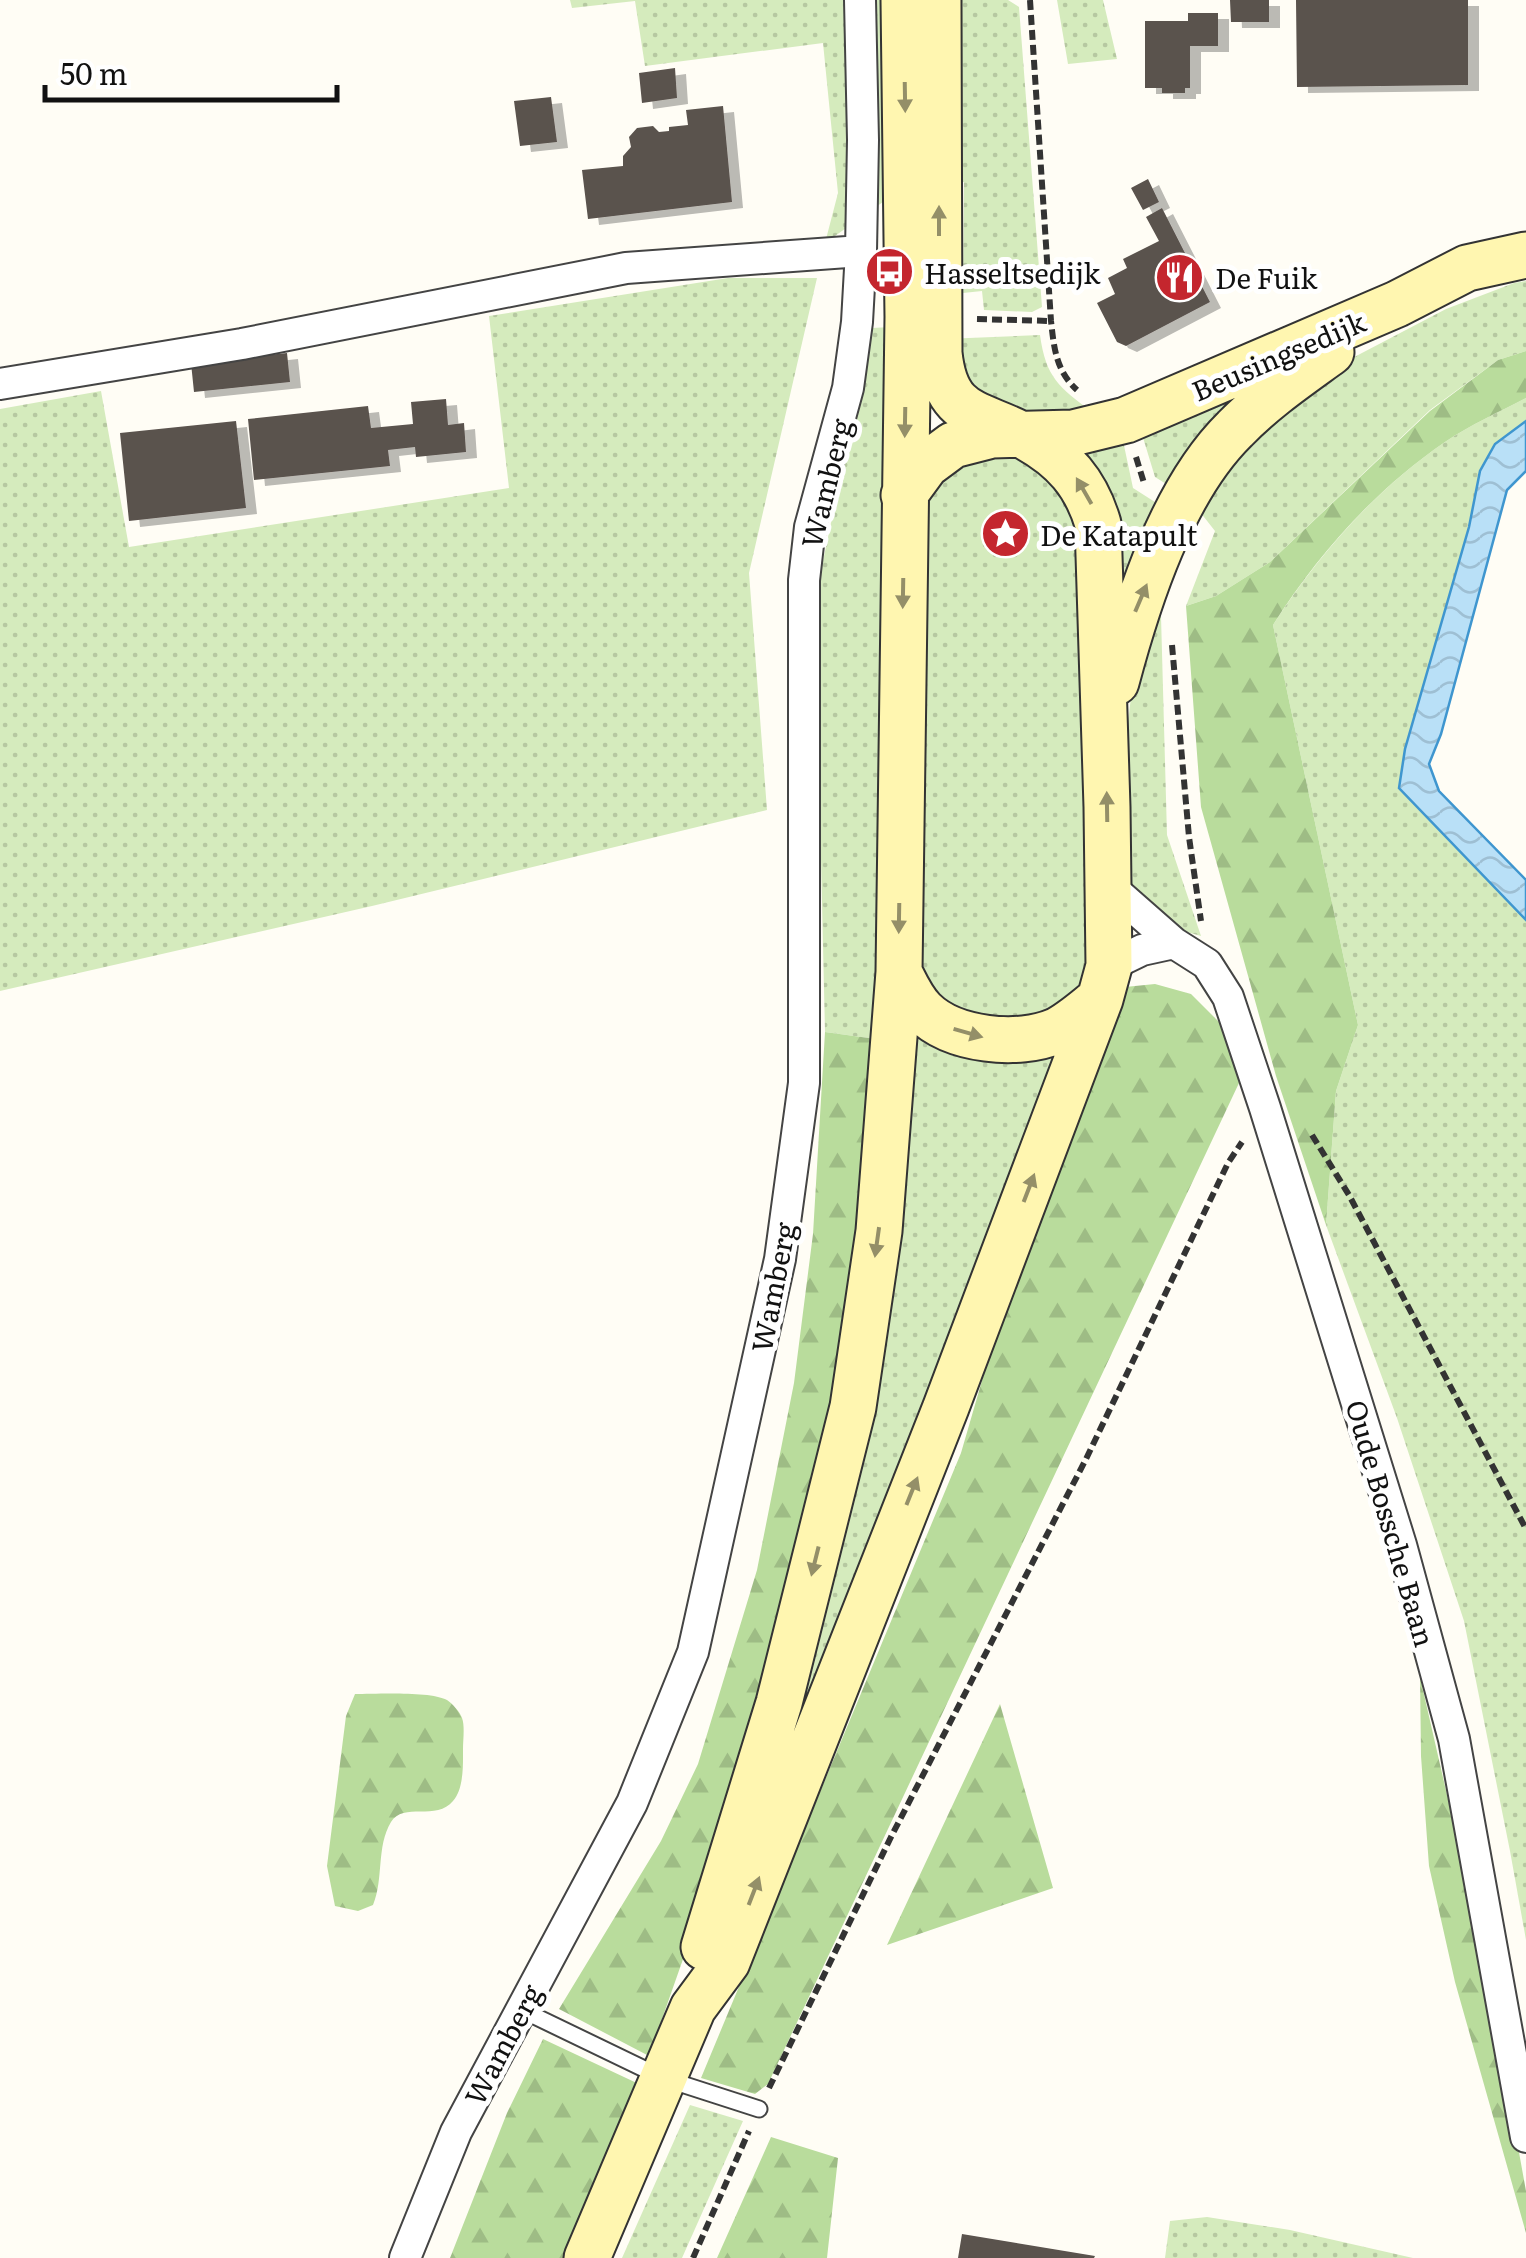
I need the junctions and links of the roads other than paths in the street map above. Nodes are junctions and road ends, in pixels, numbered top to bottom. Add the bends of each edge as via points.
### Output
1 (860, 0) edge
2 (904, 0) edge
3 (938, 0) edge
4 (861, 251) junction
5 (1526, 254) edge
6 (1398, 304) junction
7 (0, 384) edge
8 (1024, 435) junction
9 (904, 496) junction
10 (1105, 725) junction
11 (1108, 884) junction
12 (1174, 943) junction
13 (899, 972) junction
14 (1104, 983) junction
15 (693, 2008) junction
16 (520, 2009) junction
17 (663, 2078) junction
18 (759, 2109) road end
19 (1526, 2136) edge
20 (405, 2258) edge
21 (587, 2258) edge

1 - 4 street
2 -> 9 main road
8 -> 3 main road via 976,417 955,400 941,373
4 - 7 street via 626,268
4 - 16 street, Wamberg via 848,388 810,528 804,580 804,1083 780,1258 693,1652 632,1803
5 - 6 main road, Beusingsedijk via 1467,268
6 - 8 main road, Beusingsedijk via 1126,420
10 -> 6 main road via 1134,614 1200,472 1271,396
8 - 9 main road, Beusingsedijk via 953,445 926,465
10 -> 8 main road via 1098,524 1074,474
9 -> 13 main road
11 -> 10 main road
11 - 12 street
11 - 14 main road
12 - 14 street via 1142,950
12 - 19 street, Oude Bossche Baan via 1208,964 1228,998 1401,1546 1454,1739
13 -> 14 main road via 925,1013 964,1034 989,1038 1035,1038 1057,1030
13 -> 15 main road via 879,1231 853,1407 779,1702 702,1952
15 -> 14 main road via 726,1962 946,1407
15 - 17 main road
16 - 17 lane
16 - 20 street, Wamberg via 456,2132
17 - 18 lane
17 - 21 main road

